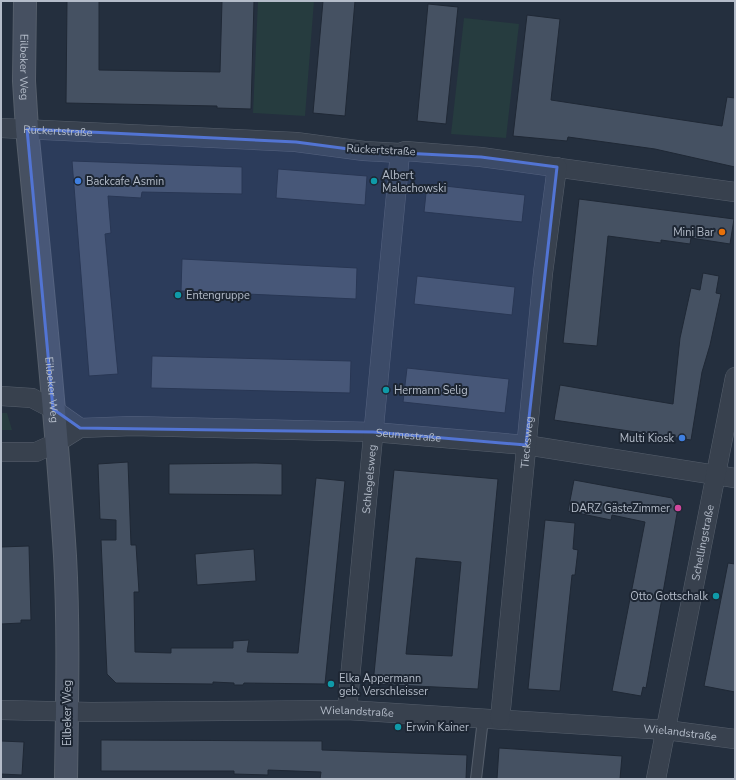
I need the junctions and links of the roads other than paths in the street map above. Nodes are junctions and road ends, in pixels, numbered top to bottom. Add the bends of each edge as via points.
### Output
1 (25, 1) edge
2 (1, 128) edge
3 (27, 129) junction
4 (400, 153) junction
5 (558, 166) junction
6 (735, 192) edge
7 (735, 377) edge
8 (1, 396) edge
9 (53, 409) junction
10 (80, 428) junction
11 (373, 432) junction
12 (56, 443) junction
13 (526, 445) junction
14 (1, 452) edge
15 (726, 476) edge
16 (1, 710) edge
17 (347, 710) junction
18 (67, 712) junction
19 (491, 719) junction
20 (666, 730) junction
21 (735, 739) edge
22 (66, 779) edge
23 (476, 779) edge
24 (656, 779) edge

1 - 3 street, Eilbeker Weg via 24,81
2 - 3 street, Rückertstraße
3 - 4 street, Rückertstraße via 296,142
3 - 9 street, Eilbeker Weg
4 - 5 street, Rückertstraße via 405,151 481,157
4 - 11 street, Schlegelsweg
5 - 6 street, Rückertstraße
5 - 13 street, Tiecksweg
7 - 15 street, Schellingstraße
8 - 9 street via 32,398
9 - 10 street
9 - 12 street, Eilbeker Weg
10 - 11 street, Seumestraße via 133,426
10 - 12 street, Seumestraße
11 - 13 street, Seumestraße
11 - 17 street, Schlegelsweg
12 - 14 street, Seumestraße via 36,452
12 - 18 street, Eilbeker Weg via 65,558
13 - 15 street, Seumestraße
13 - 19 street, Tiecksweg
15 - 20 street, Schellingstraße
16 - 18 street, Wielandstraße
17 - 18 street, Wielandstraße
17 - 19 street, Wielandstraße
18 - 22 street, Eilbeker Weg
19 - 20 street, Wielandstraße
19 - 23 lane
20 - 21 street, Wielandstraße
20 - 24 street, Schellingstraße

